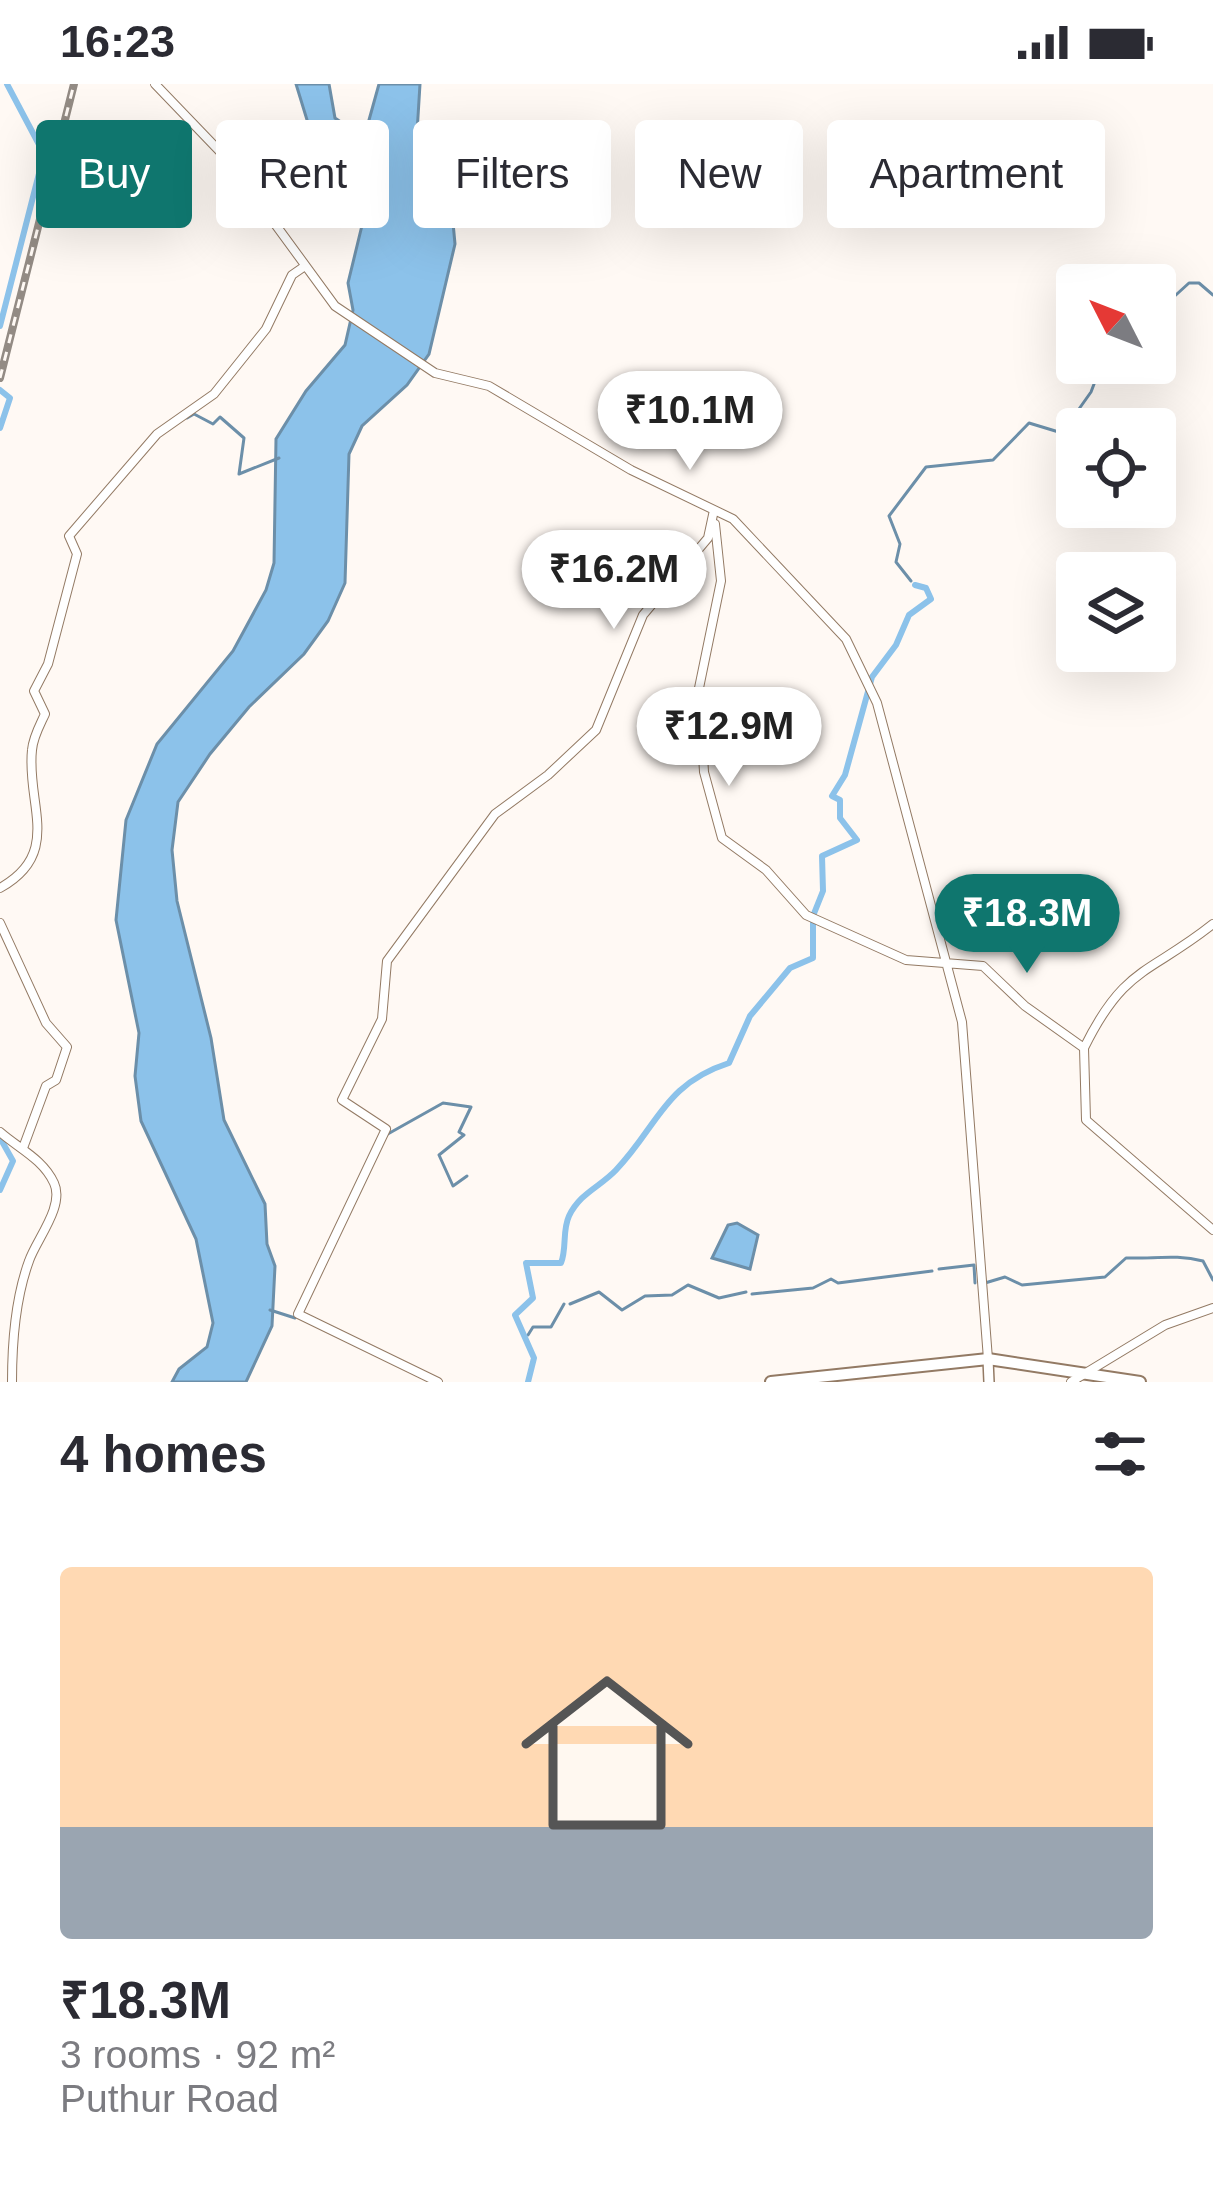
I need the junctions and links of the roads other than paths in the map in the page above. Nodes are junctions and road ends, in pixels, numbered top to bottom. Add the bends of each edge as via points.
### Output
1 (155, 84) edge
2 (305, 266) junction
3 (714, 509) junction
4 (0, 888) edge
5 (0, 923) edge
6 (1213, 924) edge
7 (946, 966) junction
8 (1084, 1048) junction
9 (3, 1135) edge
10 (23, 1148) junction
11 (1213, 1230) edge
12 (1213, 1308) edge
13 (986, 1362) junction
14 (1078, 1378) edge
15 (12, 1382) edge
16 (438, 1382) edge
17 (771, 1382) edge
18 (821, 1382) edge
19 (987, 1382) edge
20 (1114, 1382) edge
21 (1140, 1382) edge

1 - 2 street via 229,161
2 - 3 street via 335,306 429,369 489,386
2 - 4 street via 214,394 157,434 68,536 76,554 34,692 45,714 32,745 37,842 24,872
3 - 7 street via 743,526 834,624 865,675
3 - 7 street via 721,581 699,692 704,772 722,838 819,923 891,955
3 - 16 street via 708,538 643,615 596,730 495,814 387,961 382,1019 342,1100 386,1129 298,1314
5 - 10 street via 46,1023 67,1047
6 - 8 street via 1123,986
7 - 8 street via 983,966
7 - 13 street via 962,1022
8 - 11 street via 1086,1120
9 - 10 street
10 - 15 street via 56,1194 28,1262
12 - 14 street via 1165,1324
13 - 14 highway
13 - 17 highway
13 - 18 highway
13 - 19 main road
14 - 20 highway
14 - 21 highway

